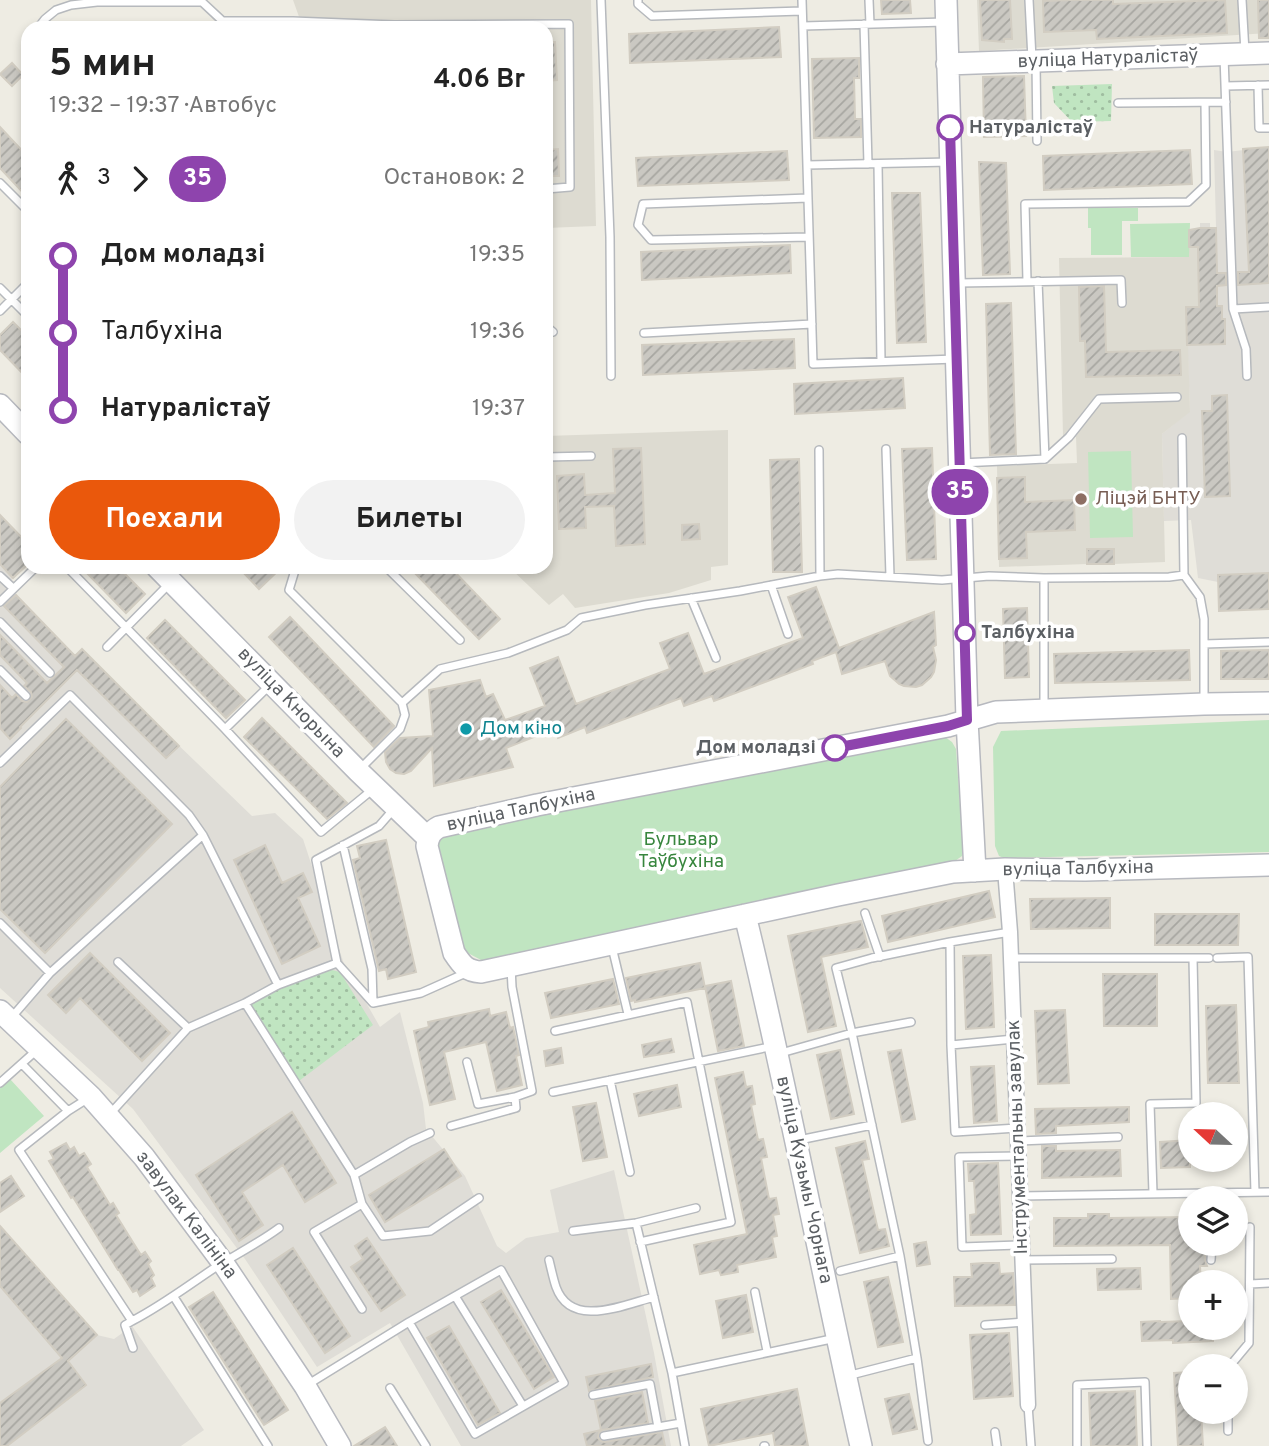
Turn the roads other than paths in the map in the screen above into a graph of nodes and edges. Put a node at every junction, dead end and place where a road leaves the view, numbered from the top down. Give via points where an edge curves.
1 (601, 0) edge
2 (638, 0) edge
3 (802, 0) edge
4 (869, 0) edge
5 (946, 0) edge
6 (1029, 0) edge
7 (1242, 0) edge
8 (201, 1) edge
9 (802, 10) junction
10 (43, 21) edge
11 (222, 21) joint
12 (300, 21) edge
13 (946, 22) junction
14 (553, 24) edge
15 (867, 24) junction
16 (803, 26) junction
17 (1269, 54) edge
18 (1235, 55) junction
19 (1034, 61) junction
20 (947, 64) junction
21 (1258, 85) junction
22 (1269, 85) edge
23 (1226, 86) junction
24 (1226, 102) junction
25 (1118, 103) dead end
26 (1205, 103) junction
27 (1269, 128) edge
28 (1037, 141) dead end
29 (950, 162) junction
30 (868, 164) junction
31 (878, 164) junction
32 (807, 166) junction
33 (0, 183) edge
34 (553, 188) edge
35 (808, 198) junction
36 (21, 204) edge
37 (809, 237) junction
38 (1027, 281) junction
39 (1038, 281) junction
40 (954, 283) junction
41 (0, 288) edge
42 (21, 290) edge
43 (12, 300) junction
44 (1122, 303) dead end
45 (1269, 307) edge
46 (21, 309) edge
47 (1233, 309) junction
48 (0, 311) edge
49 (812, 324) junction
50 (644, 333) dead end
51 (956, 359) junction
52 (881, 361) junction
53 (611, 376) dead end
54 (1247, 376) dead end
55 (1177, 397) dead end
56 (0, 405) edge
57 (21, 427) edge
58 (1182, 438) dead end
59 (886, 449) dead end
60 (819, 450) dead end
61 (592, 456) dead end
62 (553, 457) edge
63 (1045, 459) junction
64 (960, 464) junction
65 (29, 574) edge
66 (74, 574) edge
67 (164, 574) edge
68 (294, 574) edge
69 (393, 574) edge
70 (1184, 575) junction
71 (0, 576) edge
72 (820, 576) junction
73 (890, 576) junction
74 (963, 577) junction
75 (1044, 578) junction
76 (771, 585) junction
77 (13, 589) junction
78 (691, 598) junction
79 (0, 601) edge
80 (0, 622) edge
81 (126, 628) junction
82 (788, 634) dead end
83 (460, 640) dead end
84 (1269, 642) edge
85 (1204, 644) junction
86 (107, 647) dead end
87 (716, 658) dead end
88 (0, 670) edge
89 (50, 673) dead end
90 (272, 683) junction
91 (26, 696) dead end
92 (402, 703) junction
93 (1269, 703) edge
94 (1204, 704) junction
95 (1044, 710) junction
96 (967, 720) junction
97 (225, 729) junction
98 (0, 763) edge
99 (358, 771) junction
100 (375, 788) junction
101 (396, 807) junction
102 (203, 835) junction
103 (428, 838) junction
104 (343, 845) junction
105 (1269, 865) edge
106 (1005, 869) junction
107 (975, 871) junction
108 (866, 913) dead end
109 (745, 915) junction
110 (0, 923) edge
111 (1010, 932) junction
112 (950, 942) junction
113 (611, 944) junction
114 (880, 957) junction
115 (1011, 958) junction
116 (1193, 958) junction
117 (118, 962) dead end
118 (337, 963) junction
119 (511, 966) junction
120 (470, 971) junction
121 (50, 973) junction
122 (278, 985) junction
123 (245, 1003) junction
124 (373, 1003) junction
125 (628, 1014) junction
126 (3, 1016) edge
127 (911, 1022) dead end
128 (188, 1028) junction
129 (555, 1031) dead end
130 (852, 1033) junction
131 (1014, 1039) junction
132 (951, 1045) junction
133 (38, 1048) junction
134 (775, 1050) junction
135 (467, 1062) dead end
136 (699, 1062) junction
137 (22, 1064) junction
138 (610, 1080) junction
139 (0, 1083) edge
140 (553, 1092) dead end
141 (90, 1097) junction
142 (515, 1097) junction
143 (68, 1111) junction
144 (108, 1115) junction
145 (872, 1125) junction
146 (451, 1126) dead end
147 (430, 1133) dead end
148 (1118, 1137) dead end
149 (795, 1141) junction
150 (1018, 1142) junction
151 (630, 1172) dead end
152 (354, 1175) junction
153 (1255, 1192) junction
154 (1269, 1192) edge
155 (1248, 1193) edge
156 (1153, 1194) junction
157 (1178, 1195) edge
158 (1020, 1196) junction
159 (479, 1198) dead end
160 (362, 1203) junction
161 (696, 1208) dead end
162 (636, 1223) junction
163 (1250, 1227) dead end
164 (279, 1228) dead end
165 (573, 1231) dead end
166 (640, 1242) junction
167 (1022, 1245) junction
168 (900, 1256) junction
169 (1212, 1256) edge
170 (549, 1259) dead end
171 (1112, 1259) dead end
172 (1023, 1260) junction
173 (1212, 1260) dead end
174 (223, 1263) junction
175 (840, 1271) dead end
176 (1269, 1283) edge
177 (1250, 1284) junction
178 (755, 1292) dead end
179 (455, 1296) junction
180 (174, 1297) junction
181 (654, 1297) junction
182 (362, 1309) dead end
183 (132, 1321) junction
184 (409, 1322) junction
185 (1025, 1322) junction
186 (985, 1325) dead end
187 (836, 1338) junction
188 (133, 1348) dead end
189 (767, 1351) junction
190 (1239, 1354) edge
191 (917, 1358) junction
192 (672, 1373) junction
193 (845, 1376) junction
194 (304, 1386) junction
195 (390, 1388) dead end
196 (593, 1395) dead end
197 (1028, 1405) joint
198 (523, 1406) junction
199 (681, 1423) junction
200 (1228, 1424) edge
201 (658, 1427) junction
202 (1228, 1431) dead end
203 (995, 1432) dead end
204 (604, 1436) dead end
205 (928, 1441) dead end
206 (268, 1446) edge
207 (340, 1446) edge
208 (426, 1446) edge
209 (685, 1446) edge
210 (861, 1446) edge
211 (997, 1446) edge
212 (1031, 1446) edge
213 (1077, 1446) edge
214 (1147, 1446) edge

1 - 53 lane
2 - 9 lane via 652,16
3 - 9 lane
4 - 15 lane
5 - 13 main road
6 - 19 lane
7 - 18 lane
8 - 10 lane via 71,5
8 - 11 lane
9 - 16 lane
11 - 12 lane
13 - 15 lane
13 - 20 main road
14 - 34 lane via 569,24 570,187
15 - 16 lane
15 - 30 lane
16 - 32 lane
17 - 18 main road, вуліца Натуралістаў
18 - 19 main road, вуліца Натуралістаў
18 - 23 lane
19 - 20 main road, вуліца Натуралістаў
19 - 28 lane
20 - 29 main road
21 - 22 lane
21 - 23 lane
21 - 27 lane via 1259,128
23 - 24 lane
24 - 26 lane
24 - 47 lane
25 - 26 lane
26 - 38 lane via 1206,185 1188,202 1025,204
29 - 31 lane
29 - 40 main road
30 - 31 lane
30 - 32 lane
31 - 52 lane
32 - 35 lane
33 - 36 lane
35 - 37 lane
35 - 37 lane via 643,204 638,225 651,240
37 - 49 lane
38 - 39 lane
38 - 40 lane
39 - 44 lane via 1121,279
39 - 63 lane
40 - 51 main road
41 - 43 lane
42 - 43 lane
43 - 46 lane
43 - 48 lane
45 - 47 lane
47 - 54 lane via 1246,349
49 - 50 lane
49 - 52 lane via 813,364
51 - 52 lane
51 - 64 main road
55 - 63 lane via 1099,399
56 - 57 main road
58 - 70 lane
59 - 73 lane
60 - 72 lane
61 - 62 lane
63 - 64 lane
64 - 74 main road
65 - 77 lane
66 - 81 lane
67 - 81 lane
67 - 90 main road, вуліца Кнорына
68 - 92 lane via 289,590
69 - 83 lane
70 - 75 lane
70 - 85 lane via 1200,597
71 - 77 lane
72 - 73 lane
72 - 76 lane
73 - 74 lane
74 - 75 lane
74 - 96 main road
75 - 95 lane
76 - 78 lane
76 - 82 lane
77 - 79 lane
78 - 87 lane
78 - 92 lane via 581,618 567,630 508,653 440,669
80 - 89 lane
81 - 86 lane
81 - 97 lane
84 - 85 lane
85 - 94 lane
88 - 91 lane
90 - 97 lane
90 - 99 main road, вуліца Кнорына
92 - 99 lane via 405,715 400,729
93 - 94 main road, вуліца Талбухіна
94 - 95 main road, вуліца Талбухіна
95 - 96 main road, вуліца Талбухіна via 996,712
96 - 103 main road, вуліца Талбухіна via 439,827
96 - 107 main road
97 - 100 lane via 321,832
98 - 102 lane via 70,695 189,815
99 - 100 main road, вуліца Кнорына
100 - 101 main road, вуліца Кнорына
101 - 103 main road, вуліца Кнорына
101 - 104 lane via 379,826
102 - 121 lane
102 - 122 lane
103 - 120 main road, вуліца Талбухіна via 454,953
104 - 118 lane via 316,860
104 - 124 lane via 372,969
105 - 106 main road, вуліца Талбухіна
106 - 107 main road, вуліца Талбухіна
106 - 111 street, Інструментальны завулак
107 - 109 main road, вуліца Талбухіна
108 - 114 lane
109 - 113 main road, вуліца Талбухіна
109 - 134 main road, вуліца Кузьмы Чорнага
110 - 121 lane
111 - 112 lane
111 - 115 street, Інструментальны завулак
112 - 114 lane
112 - 132 lane
113 - 119 main road, вуліца Талбухіна
113 - 125 lane
114 - 130 lane via 836,968
115 - 116 lane
115 - 131 street, Інструментальны завулак
116 - 153 lane via 1248,957
116 - 156 lane via 1196,1103 1150,1104
117 - 128 lane
118 - 122 lane
118 - 124 lane
119 - 120 main road, вуліца Талбухіна
119 - 142 lane via 533,1091
120 - 124 lane via 421,993
121 - 126 lane
122 - 123 lane
123 - 128 lane
123 - 152 lane
125 - 129 lane
125 - 136 lane via 687,1002
126 - 133 main road, завулак Калініна
127 - 130 lane
128 - 144 lane
130 - 134 lane
130 - 145 lane
131 - 132 lane
131 - 150 street, Інструментальны завулак
132 - 150 lane via 955,1132
133 - 137 lane
133 - 141 main road, завулак Калініна
134 - 136 lane
134 - 149 main road, вуліца Кузьмы Чорнага
135 - 142 lane via 478,1104
136 - 138 lane
136 - 166 lane via 731,1222
137 - 139 lane
137 - 143 lane
138 - 140 lane
138 - 151 lane
141 - 143 lane
141 - 144 main road, завулак Калініна
142 - 146 lane via 516,1108
143 - 183 lane via 19,1150
144 - 174 main road, завулак Калініна
145 - 149 lane
145 - 168 lane
147 - 152 lane
148 - 150 lane
149 - 187 main road, вуліца Кузьмы Чорнага
150 - 158 street, Інструментальны завулак
150 - 167 lane via 959,1157 962,1247
152 - 160 lane
153 - 154 lane
153 - 155 lane
156 - 157 lane
156 - 158 lane
158 - 167 street, Інструментальны завулак
159 - 160 lane via 430,1231 383,1236
160 - 182 lane via 314,1232
161 - 162 lane
162 - 165 lane
162 - 166 lane
163 - 177 lane
164 - 174 lane
166 - 181 lane
167 - 172 street, Інструментальны завулак
168 - 175 lane
168 - 191 lane
169 - 173 lane
170 - 181 lane via 556,1288 566,1304 581,1310 598,1312
171 - 172 lane
172 - 185 street, Інструментальны завулак
174 - 180 lane
174 - 194 main road, завулак Калініна
176 - 177 lane
177 - 190 lane via 1249,1342
178 - 189 lane
179 - 184 lane
179 - 198 lane
179 - 198 lane via 501,1270 564,1382
180 - 183 lane
180 - 206 lane
181 - 192 lane
183 - 188 lane via 125,1325
184 - 194 lane
184 - 198 lane via 475,1434
185 - 186 lane
185 - 197 street, Інструментальны завулак
187 - 189 lane
187 - 193 main road, вуліца Кузьмы Чорнага
189 - 192 lane
191 - 193 lane
191 - 205 lane
192 - 199 lane
193 - 210 main road, вуліца Кузьмы Чорнага
194 - 207 main road, завулак Калініна
195 - 208 lane
196 - 201 lane via 650,1384
197 - 212 lane
199 - 201 lane
199 - 209 lane
200 - 202 lane
201 - 204 lane
203 - 211 lane
213 - 214 lane via 1077,1385 1145,1382

